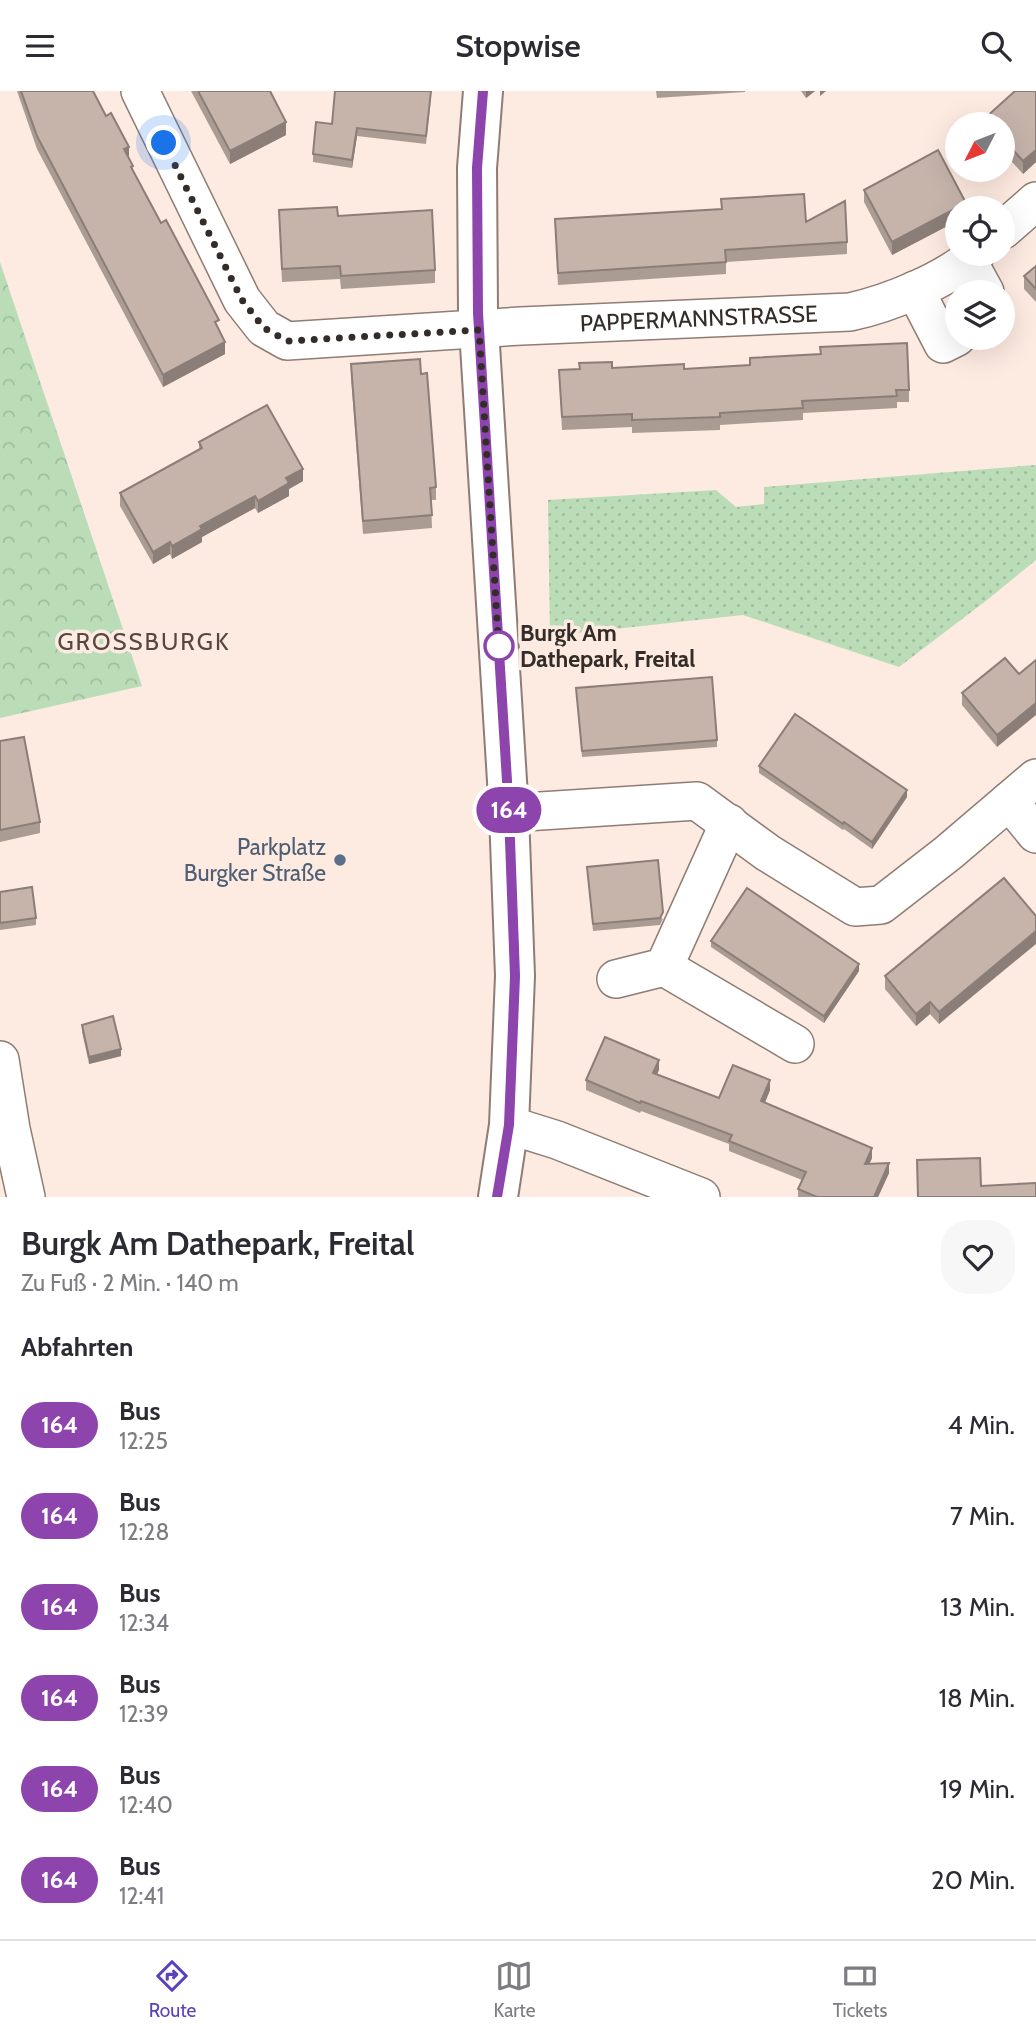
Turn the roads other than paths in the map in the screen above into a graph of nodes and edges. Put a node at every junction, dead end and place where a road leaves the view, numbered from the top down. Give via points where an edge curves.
1 (140, 91) edge
2 (483, 91) edge
3 (1036, 201) edge
4 (1015, 219) edge
5 (956, 266) edge
6 (915, 290) junction
7 (479, 330) junction
8 (945, 343) edge
9 (1022, 789) edge
10 (509, 813) junction
11 (729, 823) junction
12 (1036, 834) edge
13 (664, 967) junction
14 (616, 979) dead end
15 (794, 1044) dead end
16 (0, 1068) edge
17 (509, 1125) junction
18 (26, 1197) edge
19 (498, 1197) edge
20 (701, 1197) edge

1 - 7 street, PAPPERMANNSTRASSE via 242,300 264,328 287,341
2 - 7 main road via 477,168
3 - 4 street
5 - 6 street, PAPPERMANNSTRASSE
6 - 7 street, PAPPERMANNSTRASSE via 880,306 850,312
6 - 8 street
7 - 10 main road
9 - 11 street via 881,905 855,907
9 - 12 street
10 - 11 street via 697,801
10 - 17 main road via 515,976
11 - 13 street
13 - 14 street
13 - 15 street
16 - 18 street
17 - 19 main road
17 - 20 street

